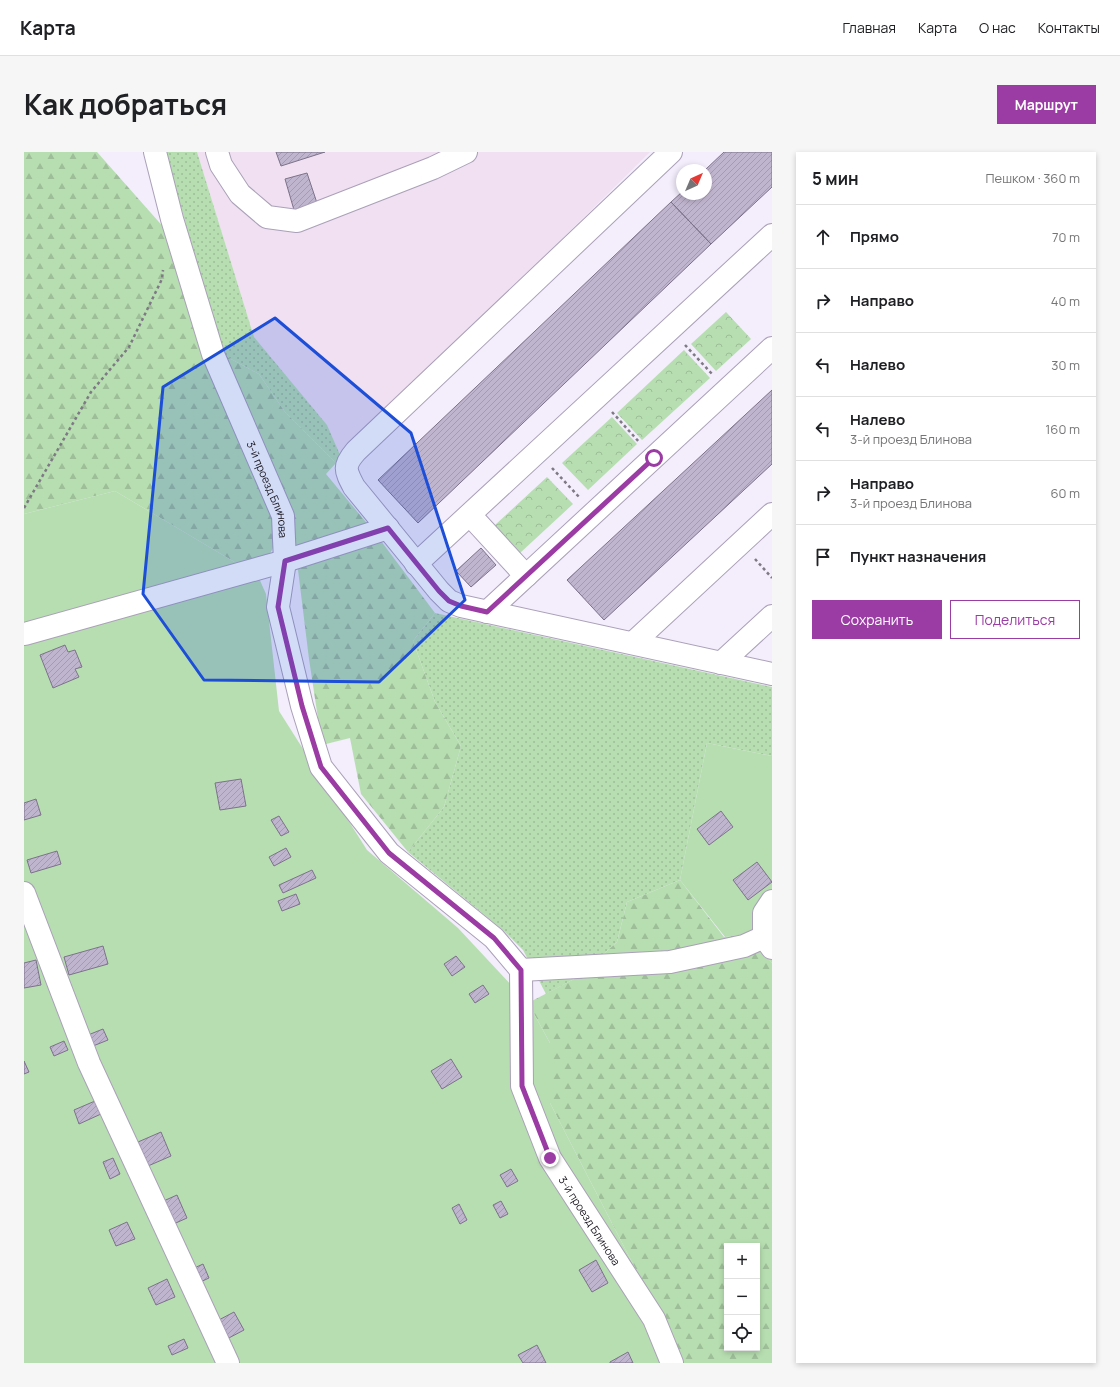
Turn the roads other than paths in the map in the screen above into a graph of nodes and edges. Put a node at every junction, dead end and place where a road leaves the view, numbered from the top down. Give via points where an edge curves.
1 (155, 152) edge
2 (217, 152) edge
3 (466, 152) edge
4 (671, 152) edge
5 (770, 240) edge
6 (772, 348) edge
7 (772, 514) edge
8 (470, 515) junction
9 (388, 528) junction
10 (285, 561) junction
11 (416, 564) junction
12 (526, 576) junction
13 (487, 612) junction
14 (772, 616) edge
15 (24, 634) edge
16 (632, 643) junction
17 (722, 663) junction
18 (772, 674) edge
19 (24, 893) edge
20 (772, 901) edge
21 (768, 943) edge
22 (521, 970) junction
23 (228, 1363) edge
24 (672, 1363) edge

1 - 10 street, 3-й проезд Блинова via 172,219 213,354 283,516
2 - 3 street via 221,165 240,194 267,217 297,221 433,168
4 - 9 street via 347,460 346,473 354,487
5 - 8 street
6 - 12 street
7 - 16 street
8 - 11 street
8 - 12 street
9 - 10 street
9 - 11 street
10 - 15 street
10 - 22 street, 3-й проезд Блинова via 278,607 302,706 321,767 389,853 494,938
11 - 13 street via 449,601
12 - 13 street
13 - 16 street
14 - 17 street
16 - 17 street
17 - 18 street
19 - 23 street via 89,1063
20 - 21 street via 764,913
21 - 22 street via 670,962
22 - 24 street, 3-й проезд Блинова via 522,1086 550,1158 654,1319

